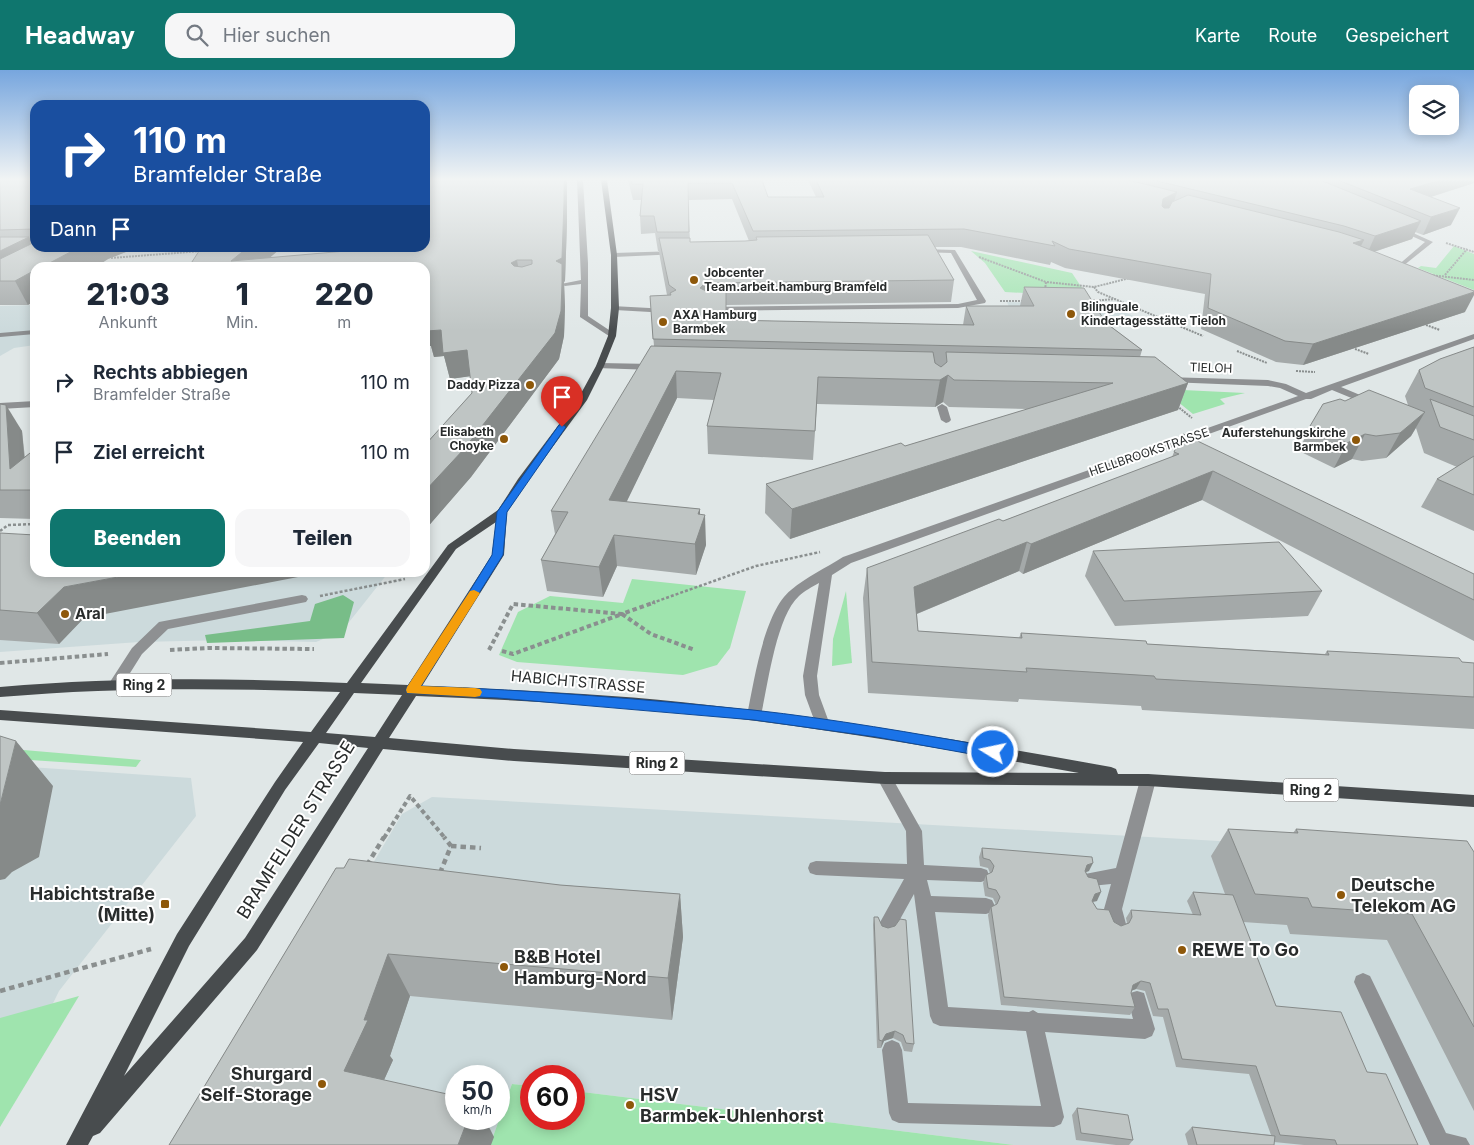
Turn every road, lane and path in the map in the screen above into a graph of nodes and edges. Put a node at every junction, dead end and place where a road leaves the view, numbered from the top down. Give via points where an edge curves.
1 (583, 230) edge
2 (611, 230) edge
3 (1402, 230) edge
4 (1430, 242) junction
5 (1467, 249) junction
6 (913, 251) edge
7 (953, 251) junction
8 (195, 252) edge
9 (1474, 252) edge
10 (689, 253) edge
11 (614, 255) junction
12 (111, 258) dead end
13 (1389, 265) edge
14 (1398, 268) junction
15 (1412, 273) joint
16 (1445, 276) junction
17 (1132, 278) edge
18 (1474, 280) edge
19 (584, 282) junction
20 (1046, 282) junction
21 (565, 284) dead end
22 (1094, 287) junction
23 (1045, 294) edge
24 (1116, 299) junction
25 (994, 301) dead end
26 (1033, 301) edge
27 (1090, 301) edge
28 (615, 308) junction
29 (706, 309) edge
30 (670, 311) edge
31 (1426, 325) edge
32 (1436, 328) dead end
33 (30, 332) edge
34 (0, 335) edge
35 (612, 336) junction
36 (1202, 336) dead end
37 (1474, 336) edge
38 (1237, 351) dead end
39 (600, 366) junction
40 (1273, 366) dead end
41 (662, 367) edge
42 (1291, 370) dead end
43 (1319, 372) dead end
44 (1161, 379) edge
45 (1334, 387) junction
46 (1308, 397) junction
47 (1172, 402) edge
48 (30, 404) edge
49 (1375, 404) edge
50 (0, 406) edge
51 (942, 407) edge
52 (946, 420) dead end
53 (1209, 431) junction
54 (502, 512) junction
55 (30, 524) edge
56 (0, 531) edge
57 (824, 552) dead end
58 (432, 573) joint
59 (826, 574) junction
60 (430, 576) edge
61 (413, 577) edge
62 (429, 577) edge
63 (302, 600) joint
64 (622, 614) junction
65 (489, 650) dead end
66 (695, 650) dead end
67 (502, 651) dead end
68 (115, 685) junction
69 (351, 688) junction
70 (412, 690) junction
71 (0, 692) edge
72 (0, 715) edge
73 (754, 715) junction
74 (822, 725) junction
75 (315, 737) junction
76 (376, 744) junction
77 (885, 778) junction
78 (1148, 780) junction
79 (1474, 801) edge
80 (451, 846) junction
81 (481, 848) dead end
82 (816, 868) dead end
83 (364, 871) edge
84 (916, 873) junction
85 (982, 875) dead end
86 (1123, 875) junction
87 (1091, 879) edge
88 (438, 880) edge
89 (925, 904) junction
90 (986, 906) dead end
91 (1110, 914) edge
92 (887, 926) edge
93 (183, 940) junction
94 (1363, 982) dead end
95 (0, 991) edge
96 (1137, 1000) dead end
97 (1033, 1020) junction
98 (892, 1050) dead end
99 (78, 1144) edge
100 (1459, 1145) edge

1 - 19 street
2 - 11 main road, BRAMFELDER STRASSE
3 - 4 street
4 - 5 path
4 - 14 street
5 - 9 path
5 - 16 path
6 - 7 street
7 - 20 path via 997,262 1026,277
7 - 29 street via 982,301 958,306
8 - 12 path
10 - 11 street
11 - 28 main road, BRAMFELDER STRASSE
13 - 14 street
14 - 15 street
15 - 16 path
16 - 18 path
17 - 22 path
19 - 21 street
19 - 35 street via 584,317
20 - 22 path
20 - 23 path
22 - 24 path
24 - 27 path
24 - 36 path
25 - 26 path
28 - 30 street
28 - 35 main road, BRAMFELDER STRASSE
31 - 32 path
33 - 34 street
35 - 39 main road, BRAMFELDER STRASSE
37 - 45 street, HELLBROOKSTRASSE
38 - 40 path
39 - 41 street
39 - 54 main road, BRAMFELDER STRASSE via 582,400
42 - 43 path
44 - 46 street, TIELOH via 1268,383
45 - 46 street, HELLBROOKSTRASSE
45 - 49 street
46 - 53 street, HELLBROOKSTRASSE
47 - 53 path
48 - 50 street
51 - 52 street
53 - 59 street, HELLBROOKSTRASSE via 847,560
54 - 58 main road, BRAMFELDER STRASSE via 452,548
54 - 70 main road, BRAMFELDER STRASSE via 498,555
55 - 56 path via 8,525
57 - 64 path via 756,566
58 - 60 main road, BRAMFELDER STRASSE
59 - 73 street, HELLBROOKSTRASSE via 787,600 777,621
59 - 74 street via 810,676 812,696
61 - 63 path
62 - 69 main road, BRAMFELDER STRASSE
63 - 68 street via 164,624 138,651
64 - 65 path via 513,604
64 - 66 path via 651,634
64 - 67 path via 513,654
68 - 69 main road, HABICHTSTRASSE / Ring 2 via 289,684
68 - 71 main road, HABICHTSTRASSE / Ring 2
69 - 70 main road, HABICHTSTRASSE / Ring 2
69 - 75 main road, BRAMFELDER STRASSE
70 - 73 main road, HABICHTSTRASSE / Ring 2
70 - 76 main road, BRAMFELDER STRASSE
72 - 75 main road, HABICHTSTRASSE / Ring 2
73 - 74 main road, HABICHTSTRASSE / Ring 2
74 - 78 main road, HABICHTSTRASSE / Ring 2
75 - 76 main road, HABICHTSTRASSE / Ring 2
75 - 93 main road, BRAMFELDER STRASSE via 280,786
76 - 77 main road, HABICHTSTRASSE / Ring 2
76 - 99 main road, BRAMFELDER STRASSE via 251,944
77 - 78 main road, HABICHTSTRASSE / Ring 2
77 - 84 street via 914,831
78 - 79 main road, HABICHTSTRASSE / Ring 2
78 - 86 street
80 - 81 path
80 - 83 path via 410,796
80 - 88 path
82 - 84 street
84 - 85 street
84 - 89 street
84 - 92 street
86 - 87 street
86 - 91 street
89 - 90 street
89 - 97 street via 940,1016
93 - 95 path
93 - 99 main road, BRAMFELDER STRASSE
94 - 100 street via 1440,1143
96 - 97 street via 1145,1028
97 - 98 street via 1054,1117 899,1113

